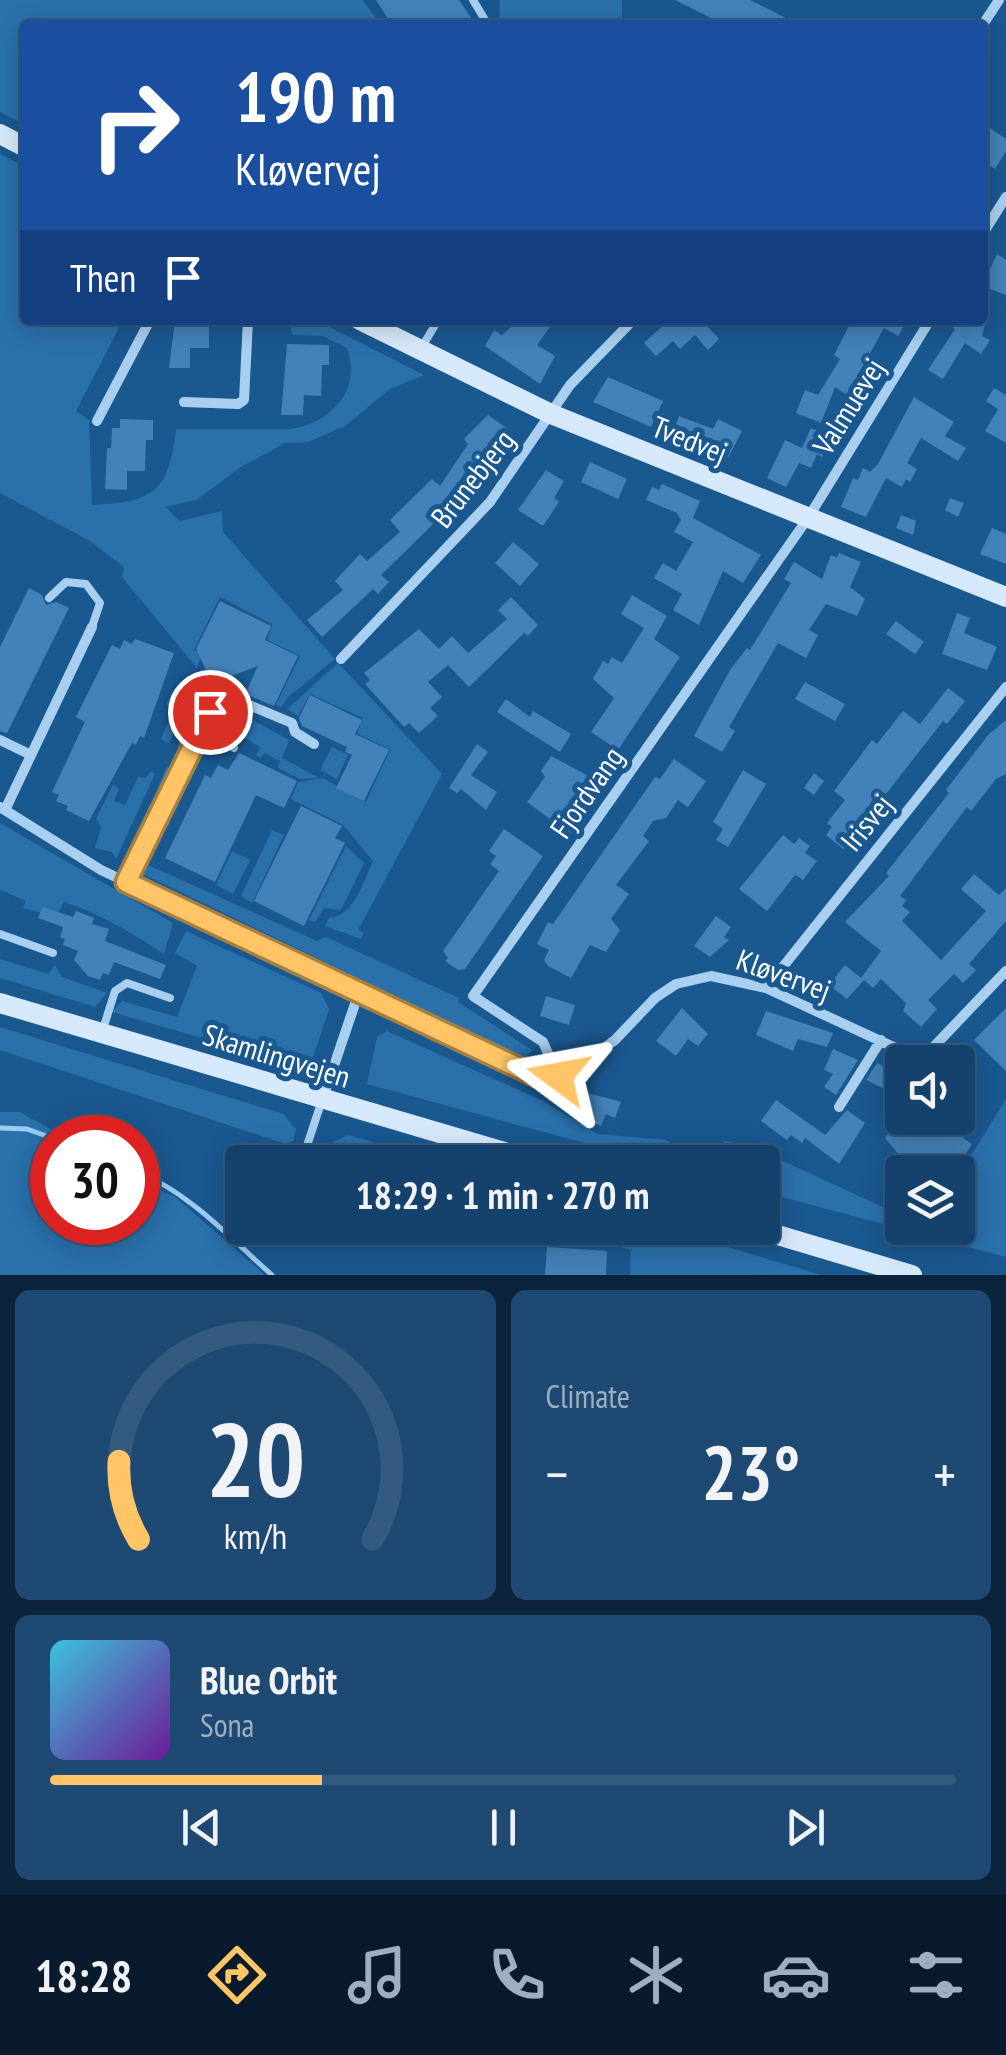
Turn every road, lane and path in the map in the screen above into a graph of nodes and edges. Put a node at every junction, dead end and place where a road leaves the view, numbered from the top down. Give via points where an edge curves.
1 (1006, 197) edge
2 (988, 226) edge
3 (147, 325) edge
4 (248, 325) edge
5 (370, 325) edge
6 (435, 325) edge
7 (628, 325) edge
8 (927, 325) edge
9 (420, 351) junction
10 (184, 402) dead end
11 (551, 414) junction
12 (97, 421) dead end
13 (808, 518) junction
14 (1006, 597) edge
15 (49, 598) dead end
16 (92, 627) joint
17 (341, 659) dead end
18 (1006, 687) edge
19 (201, 732) junction
20 (0, 740) edge
21 (314, 744) dead end
22 (234, 748) dead end
23 (31, 755) junction
24 (2, 809) edge
25 (126, 882) junction
26 (0, 934) edge
27 (54, 953) dead end
28 (1006, 971) edge
29 (766, 988) junction
30 (358, 995) junction
31 (170, 998) dead end
32 (0, 1002) edge
33 (102, 1034) junction
34 (882, 1040) junction
35 (892, 1045) edge
36 (938, 1045) edge
37 (558, 1076) junction
38 (322, 1100) junction
39 (839, 1107) dead end
40 (307, 1145) edge
41 (479, 1145) edge
42 (780, 1236) edge
43 (912, 1275) edge

1 - 2 street
3 - 12 street
4 - 10 street via 244,400
5 - 9 street, Tvedvej
6 - 9 lane
7 - 11 street, Brunebjerg
8 - 13 street, Valmuevej
9 - 11 street, Tvedvej
11 - 13 street, Tvedvej
11 - 17 street, Brunebjerg via 490,502
13 - 14 street, Tvedvej
13 - 37 street, Fjordvang via 474,996 543,1042
15 - 16 lane via 66,582 86,584 100,603
16 - 23 street
18 - 29 street, Irisvej
19 - 21 street via 220,693 292,723
19 - 22 lane
19 - 25 street
20 - 23 street
23 - 24 street
24 - 25 street
25 - 30 street
26 - 27 lane
28 - 36 street
29 - 34 street, Kløvervej
29 - 37 street, Kløvervej via 711,976 676,984 594,1058
30 - 37 street via 536,1076
30 - 38 street
31 - 33 lane via 128,983 115,991
32 - 33 street, Skamlingvejen
33 - 38 street, Skamlingvejen
34 - 35 street, Kløvervej
34 - 39 street
38 - 40 lane
38 - 41 street, Skamlingvejen
42 - 43 street

